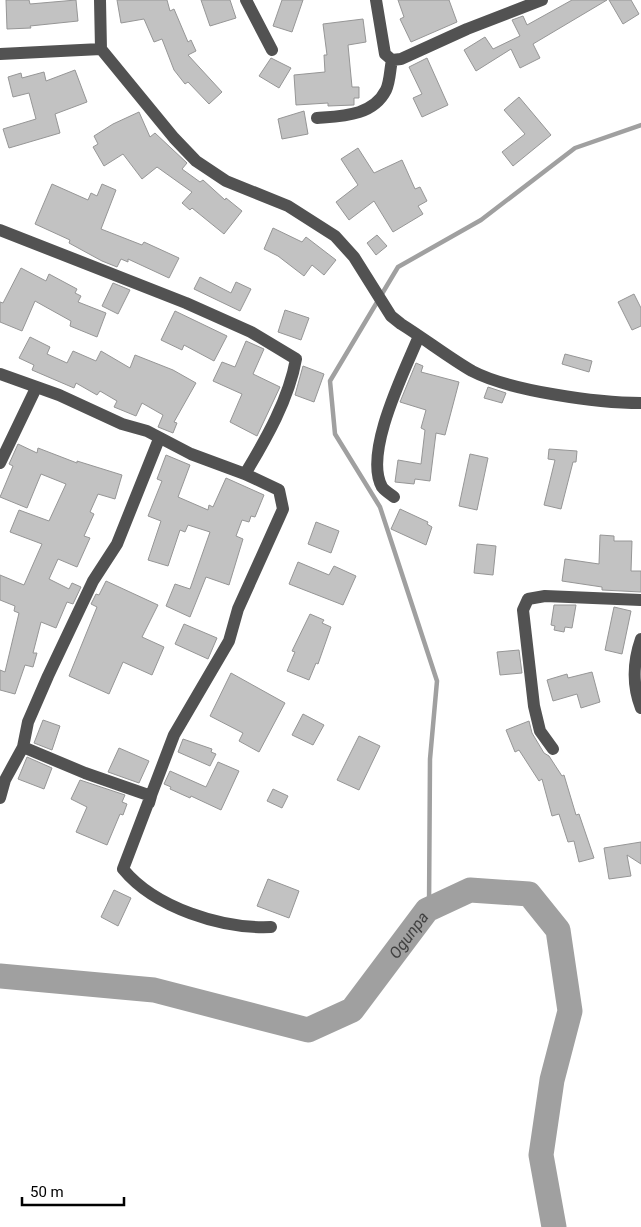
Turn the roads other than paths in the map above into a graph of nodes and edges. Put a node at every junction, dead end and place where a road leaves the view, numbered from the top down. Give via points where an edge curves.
1 (100, 0) edge
2 (246, 0) edge
3 (376, 0) edge
4 (542, 0) edge
5 (101, 49) junction
6 (272, 50) dead end
7 (0, 54) edge
8 (392, 60) junction
9 (317, 118) dead end
10 (0, 230) edge
11 (419, 336) junction
12 (0, 374) edge
13 (36, 388) junction
14 (641, 403) edge
15 (159, 439) junction
16 (0, 463) edge
17 (245, 474) junction
18 (394, 497) dead end
19 (641, 600) edge
20 (641, 639) edge
21 (641, 708) edge
22 (23, 747) junction
23 (553, 749) dead end
24 (2, 781) edge
25 (0, 798) edge
26 (123, 870) junction
27 (271, 927) dead end

1 - 5 street
2 - 6 street
3 - 8 street via 385,54
4 - 8 street
5 - 7 street
5 - 11 street via 196,161 226,181 288,206 335,236 354,258 391,316
8 - 9 street via 386,90 374,104 356,115
10 - 17 street via 164,293 251,332 296,359 284,398
11 - 14 street via 473,371 500,382 616,403
11 - 18 street via 386,418 377,456 378,475 383,488
12 - 13 street
13 - 15 street
13 - 16 street
15 - 17 street
15 - 22 street via 117,544 92,581 48,676 28,722
17 - 26 street via 279,490 283,509 238,609 229,640 174,735
19 - 23 street via 545,596 528,599 523,610 534,706 540,731
20 - 21 street via 634,657 636,694
22 - 24 street
22 - 26 street via 151,796
24 - 25 street
26 - 27 street via 134,883 162,901 246,928

